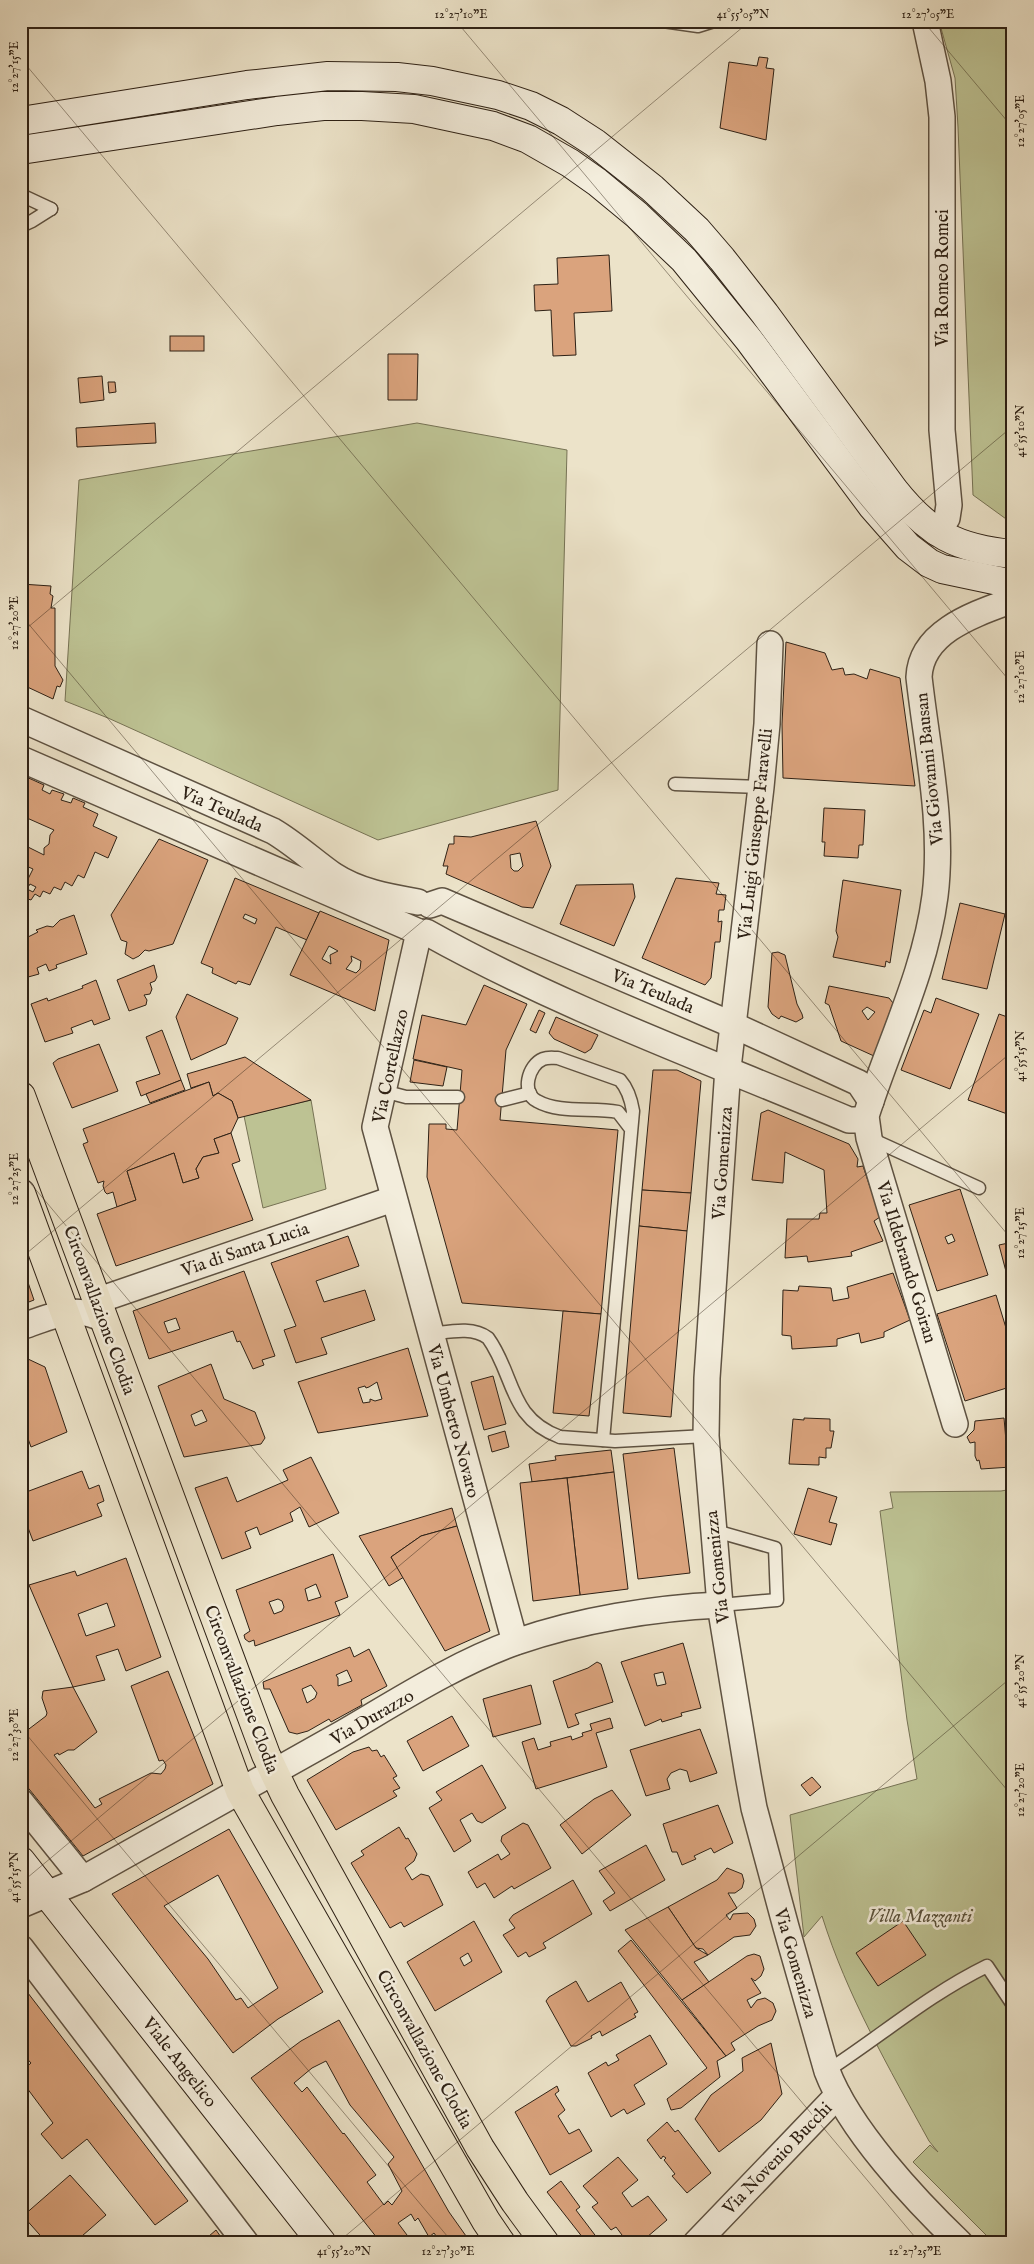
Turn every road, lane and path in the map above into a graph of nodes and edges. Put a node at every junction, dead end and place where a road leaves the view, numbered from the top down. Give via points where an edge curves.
1 (663, 21) edge
2 (714, 21) edge
3 (925, 21) edge
4 (21, 121) edge
5 (21, 150) edge
6 (21, 196) edge
7 (21, 226) edge
8 (937, 533) junction
9 (1013, 554) edge
10 (1013, 584) edge
11 (1013, 600) edge
12 (770, 644) dead end
13 (21, 719) edge
14 (21, 759) edge
15 (675, 784) dead end
16 (761, 787) junction
17 (425, 903) junction
18 (419, 931) junction
19 (733, 1025) junction
20 (728, 1068) junction
21 (383, 1091) junction
22 (530, 1093) junction
23 (21, 1096) edge
24 (458, 1097) dead end
25 (502, 1100) dead end
26 (869, 1118) junction
27 (631, 1129) junction
28 (979, 1188) dead end
29 (21, 1193) edge
30 (394, 1199) junction
31 (100, 1310) junction
32 (65, 1312) junction
33 (21, 1327) edge
34 (430, 1334) junction
35 (955, 1424) dead end
36 (706, 1436) junction
37 (603, 1440) junction
38 (712, 1530) junction
39 (720, 1605) junction
40 (515, 1642) junction
41 (274, 1772) junction
42 (240, 1791) junction
43 (21, 1802) edge
44 (21, 1861) edge
45 (83, 1879) junction
46 (48, 1895) junction
47 (21, 1905) edge
48 (21, 1948) edge
49 (1013, 2005) edge
50 (827, 2071) junction
51 (838, 2095) junction
52 (316, 2238) edge
53 (246, 2243) edge
54 (501, 2243) edge
55 (544, 2243) edge
56 (696, 2243) edge
57 (960, 2243) edge

1 - 2 lane via 698,26
3 - 8 street, Via Romeo Romei via 939,87 942,122 942,430 949,506 947,518
4 - 8 main road via 303,78 397,77 509,98 547,113 577,130 634,172 697,230 907,506
5 - 10 main road via 323,106 399,108 493,126 528,139 565,159 597,182 671,246 749,340 889,528 908,547 953,573
6 - 7 lane via 51,210
8 - 9 main road via 964,545
11 - 26 street, Via Giovanni Bausan via 973,616 943,634 932,643 920,663 918,677 938,832 935,896 916,978
12 - 16 street, Via Luigi Giuseppe Faravelli
13 - 17 street, Via Teulada via 273,832 334,876 354,886 371,893
14 - 18 street, Via Teulada via 398,925
15 - 16 lane
16 - 19 street, Via Luigi Giuseppe Faravelli
17 - 18 street, Via Cortellazzo via 435,910 436,923
17 - 19 street, Via Teulada via 442,900
18 - 20 street, Via Teulada via 683,1053
18 - 21 street, Via Cortellazzo
19 - 20 street, Via Gomenizza
19 - 26 street, Via Teulada via 859,1083 864,1087
20 - 26 street, Via Teulada via 849,1120
20 - 36 street, Via Gomenizza
21 - 24 lane via 406,1097
21 - 30 street, Via Cortellazzo via 375,1127
22 - 25 lane
22 - 27 lane via 535,1101 545,1105 618,1112
22 - 27 lane via 529,1075 541,1060 548,1057 595,1071 625,1085 633,1111
23 - 31 main road, Circonvallazione Clodia
26 - 28 lane
26 - 35 street, Via Ildebrando Goiran
27 - 37 lane
29 - 32 main road, Circonvallazione Clodia
30 - 31 street, Via di Santa Lucia
30 - 34 street, Via Umberto Novaro
31 - 32 street
31 - 41 main road, Circonvallazione Clodia
32 - 33 street
32 - 42 main road, Circonvallazione Clodia
34 - 37 lane via 456,1331 482,1334 493,1345 519,1404 536,1424 560,1437
34 - 40 street, Via Umberto Novaro
36 - 37 lane
36 - 38 street, Via Gomenizza
38 - 39 street, Via Gomenizza
38 - 39 lane via 774,1548 777,1600
39 - 40 street, Via Durazzo via 692,1606 611,1619
39 - 50 street, Via Gomenizza via 754,1808
40 - 41 street, Via Durazzo via 447,1674
41 - 42 street, Via Durazzo
41 - 55 main road, Circonvallazione Clodia via 480,2148
42 - 45 street, Via Durazzo
42 - 54 main road, Circonvallazione Clodia
43 - 45 street
44 - 46 main road, Viale Angelico
45 - 46 street, Via Durazzo
46 - 47 street
46 - 52 main road, Viale Angelico
48 - 53 street
49 - 50 lane via 987,1966 928,1999 872,2042
50 - 51 street, Via Gomenizza
51 - 56 street, Via Novenio Bucchi
51 - 57 street, Via Gomenizza via 860,2130 916,2198

